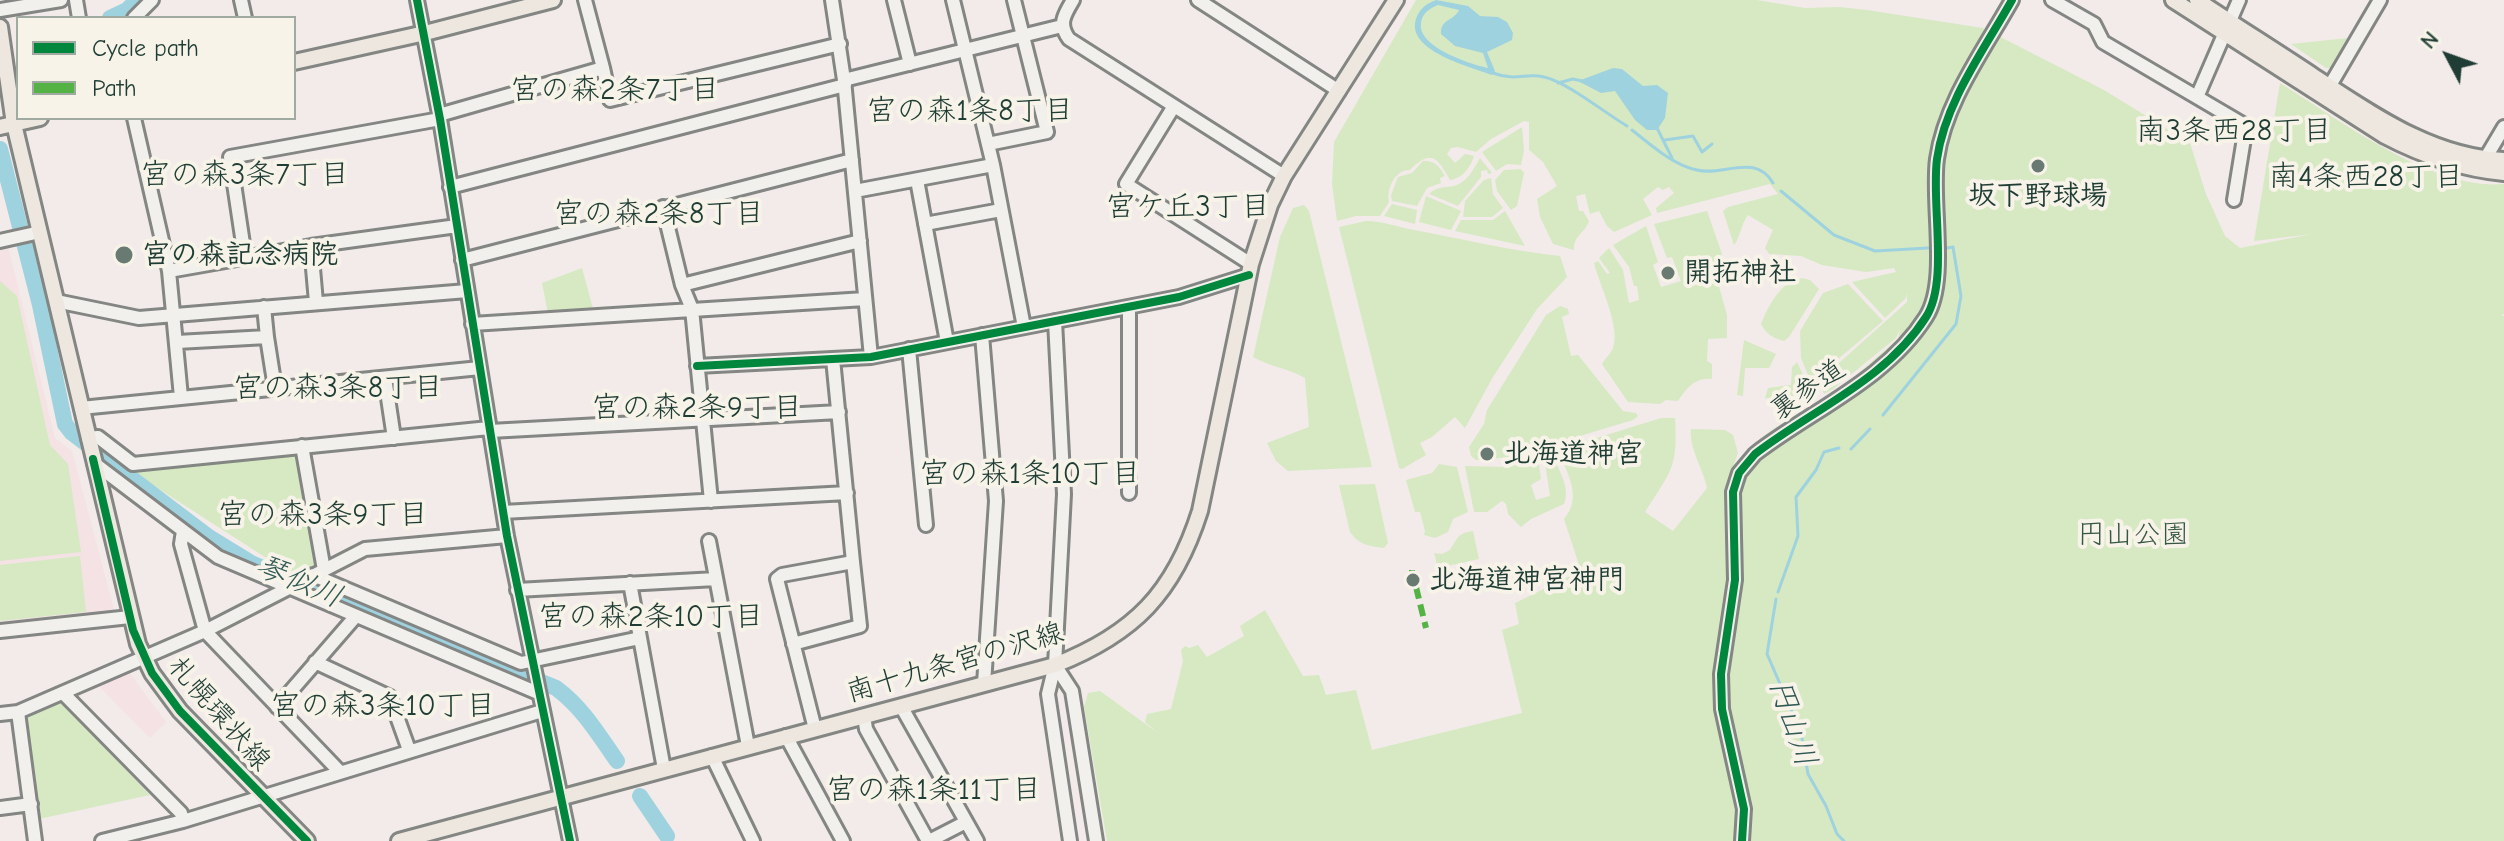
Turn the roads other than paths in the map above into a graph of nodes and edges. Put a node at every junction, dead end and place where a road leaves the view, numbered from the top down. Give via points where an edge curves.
1 (61, 0) edge
2 (152, 0) edge
3 (417, 0) edge
4 (553, 0) edge
5 (585, 0) edge
6 (832, 0) edge
7 (894, 0) edge
8 (953, 0) edge
9 (1014, 0) edge
10 (1073, 0) edge
11 (1198, 0) edge
12 (1396, 0) edge
13 (2052, 0) edge
14 (2173, 0) edge
15 (2197, 0) edge
16 (2239, 0) edge
17 (2371, 0) edge
18 (2380, 0) edge
19 (2010, 1) edge
20 (506, 6) edge
21 (0, 10) edge
22 (2371, 15) junction
23 (136, 16) edge
24 (1062, 26) junction
25 (0, 27) edge
26 (2229, 28) junction
27 (425, 33) junction
28 (1023, 35) junction
29 (840, 44) junction
30 (966, 50) junction
31 (296, 62) edge
32 (910, 64) junction
33 (603, 68) junction
34 (845, 83) junction
35 (1339, 91) junction
36 (2326, 92) junction
37 (2197, 97) junction
38 (1174, 106) junction
39 (440, 117) junction
40 (31, 120) edge
41 (134, 120) edge
42 (7, 125) edge
43 (2504, 127) edge
44 (988, 144) junction
45 (2485, 159) junction
46 (852, 160) junction
47 (2504, 160) edge
48 (993, 165) junction
49 (2504, 173) edge
50 (1284, 176) junction
51 (917, 180) junction
52 (450, 187) junction
53 (855, 191) junction
54 (2234, 200) dead end
55 (663, 207) junction
56 (1001, 210) junction
57 (925, 224) junction
58 (457, 226) junction
59 (29, 234) junction
60 (0, 241) edge
61 (860, 241) junction
62 (311, 246) junction
63 (245, 257) junction
64 (462, 260) junction
65 (1250, 270) junction
66 (169, 271) junction
67 (682, 285) junction
68 (467, 291) junction
69 (865, 299) junction
70 (56, 301) junction
71 (316, 302) junction
72 (264, 307) junction
73 (1129, 307) junction
74 (692, 309) junction
75 (175, 317) junction
76 (1055, 321) junction
77 (472, 324) junction
78 (1024, 327) junction
79 (982, 335) junction
80 (267, 337) junction
81 (177, 342) junction
82 (947, 342) junction
83 (909, 349) junction
84 (871, 357) junction
85 (833, 359) junction
86 (697, 366) junction
87 (480, 368) junction
88 (385, 378) junction
89 (275, 388) junction
90 (181, 397) junction
91 (81, 408) junction
92 (839, 412) junction
93 (704, 420) junction
94 (490, 430) junction
95 (394, 438) junction
96 (88, 439) junction
97 (302, 446) junction
98 (93, 461) junction
99 (847, 493) junction
100 (1129, 493) dead end
101 (711, 501) junction
102 (503, 512) junction
103 (926, 525) dead end
104 (183, 531) junction
105 (507, 536) junction
106 (709, 541) dead end
107 (853, 562) junction
108 (315, 575) junction
109 (716, 579) junction
110 (630, 583) junction
111 (291, 587) junction
112 (517, 590) junction
113 (356, 616) junction
114 (130, 617) junction
115 (0, 631) edge
116 (205, 631) junction
117 (640, 638) junction
118 (793, 644) junction
119 (144, 658) junction
120 (315, 662) junction
121 (1055, 665) junction
122 (533, 666) junction
123 (984, 684) junction
124 (538, 689) junction
125 (63, 693) junction
126 (901, 706) junction
127 (277, 707) junction
128 (542, 711) junction
129 (18, 712) junction
130 (0, 714) edge
131 (864, 716) junction
132 (815, 729) junction
133 (786, 736) junction
134 (748, 746) junction
135 (409, 750) junction
136 (712, 756) junction
137 (664, 769) junction
138 (340, 772) junction
139 (264, 797) junction
140 (560, 797) junction
141 (31, 804) junction
142 (0, 808) edge
143 (183, 821) junction
144 (966, 822) junction
145 (35, 841) edge
146 (102, 841) edge
147 (307, 841) edge
148 (399, 841) edge
149 (570, 841) edge
150 (753, 841) edge
151 (843, 841) edge
152 (928, 841) edge
153 (977, 841) edge
154 (1070, 841) edge
155 (1096, 841) edge
156 (1742, 841) edge

1 - 21 street
2 - 23 street
3 - 27 street
4 - 20 main road
5 - 33 street
6 - 29 street
7 - 32 street
8 - 30 street
9 - 28 street
10 - 24 street
11 - 35 street
12 - 35 main road, 南十九条宮の沢線
13 - 37 street via 2094,24 2103,42
14 - 26 main road
15 - 26 main road
16 - 26 street
17 - 22 street
18 - 22 street
19 - 156 street, 裏参道 via 1946,120 1934,197 1935,292 1927,315 1902,347 1854,387 1755,454 1734,487 1735,580 1721,674 1722,709 1744,809
20 - 27 main road
22 - 36 street
24 - 28 street
24 - 38 street via 1069,39
25 - 42 main road, 札幌環状線
26 - 36 main road
26 - 37 street
27 - 31 main road
27 - 39 street
28 - 30 street
28 - 44 street via 1047,132
29 - 33 street via 610,100
29 - 34 street
30 - 32 street
30 - 44 street
32 - 34 street
33 - 39 street
34 - 46 street
34 - 52 street
35 - 50 main road, 南十九条宮の沢線
36 - 45 main road via 2412,137
36 - 49 main road via 2406,148 2455,165
37 - 54 street via 2246,126
38 - 50 street
38 - 65 street via 1126,184
39 - 52 street
39 - 63 street via 230,157
40 - 42 main road
41 - 66 street
42 - 59 main road, 札幌環状線
43 - 45 street
44 - 48 street
45 - 47 main road
46 - 53 street
46 - 55 street
48 - 51 street
48 - 56 street
50 - 65 main road, 南十九条宮の沢線 via 1264,218
51 - 53 street
51 - 57 street
52 - 58 street
53 - 61 street
55 - 64 street
55 - 67 street
56 - 57 street
56 - 78 street
57 - 82 street
58 - 62 street
58 - 64 street
59 - 60 street
59 - 70 main road, 札幌環状線
61 - 67 street
61 - 69 street
62 - 63 street
62 - 71 street
63 - 66 street
64 - 68 street
65 - 73 street via 1179,297
65 - 121 main road, 南十九条宮の沢線 via 1190,543 1175,572 1135,620 1086,653
66 - 75 street
67 - 74 street
68 - 71 street
68 - 77 street
69 - 74 street
69 - 84 street
70 - 75 street via 139,318
70 - 91 main road, 札幌環状線
71 - 72 street
72 - 75 street
72 - 80 street
73 - 76 street
73 - 100 street
74 - 77 street
74 - 86 street
75 - 81 street
76 - 78 street
76 - 121 street via 1064,494
77 - 87 street
78 - 79 street
79 - 82 street
79 - 123 street via 996,501
80 - 81 street
80 - 89 street
81 - 90 street
82 - 83 street
83 - 84 street
83 - 103 street
84 - 85 street
85 - 86 street
85 - 92 street
86 - 93 street
87 - 88 street
87 - 94 street
88 - 89 street
88 - 95 street
89 - 90 street
90 - 91 street
91 - 96 main road, 札幌環状線
92 - 93 street
92 - 99 street
93 - 94 street
93 - 101 street
94 - 95 street
94 - 102 street
95 - 97 street
96 - 97 street via 98,437 133,464
96 - 98 main road, 札幌環状線
97 - 108 street
98 - 104 street
98 - 114 main road, 札幌環状線
99 - 101 street
99 - 107 street
101 - 102 street
102 - 105 street
104 - 111 street via 218,557
104 - 116 street via 181,544
105 - 108 street via 365,549
105 - 112 street
106 - 109 street
107 - 118 street via 860,626
107 - 118 street via 777,579
108 - 111 street
108 - 122 street
109 - 110 street
109 - 134 street
110 - 112 street
110 - 117 street
111 - 113 street
111 - 116 street
112 - 122 street
113 - 120 street
113 - 124 street
114 - 115 street
114 - 119 main road, 札幌環状線
116 - 119 street
116 - 127 street
117 - 122 street
117 - 137 street
118 - 132 street
119 - 125 street
119 - 139 main road, 札幌環状線 via 180,711
120 - 127 street
120 - 135 street via 390,697
121 - 123 main road, 南十九条宮の沢線
121 - 154 street via 1048,694
121 - 155 street via 1072,691
122 - 124 street
123 - 126 main road, 南十九条宮の沢線
124 - 128 street
125 - 129 street
125 - 143 street via 181,813
126 - 131 main road, 南十九条宮の沢線
126 - 144 street
127 - 138 street
128 - 135 street
128 - 140 street
129 - 130 street
129 - 141 street
131 - 132 main road, 南十九条宮の沢線
131 - 152 street via 866,729
132 - 133 main road, 南十九条宮の沢線
133 - 134 main road, 南十九条宮の沢線
133 - 151 street
134 - 136 main road, 南十九条宮の沢線
135 - 138 street
136 - 137 main road, 南十九条宮の沢線
136 - 150 street
137 - 140 main road, 南十九条宮の沢線
138 - 139 street
139 - 143 street
139 - 147 main road, 札幌環状線
140 - 148 main road, 南十九条宮の沢線
140 - 149 street
141 - 142 street
141 - 145 street
143 - 146 street
144 - 152 street
144 - 153 street

